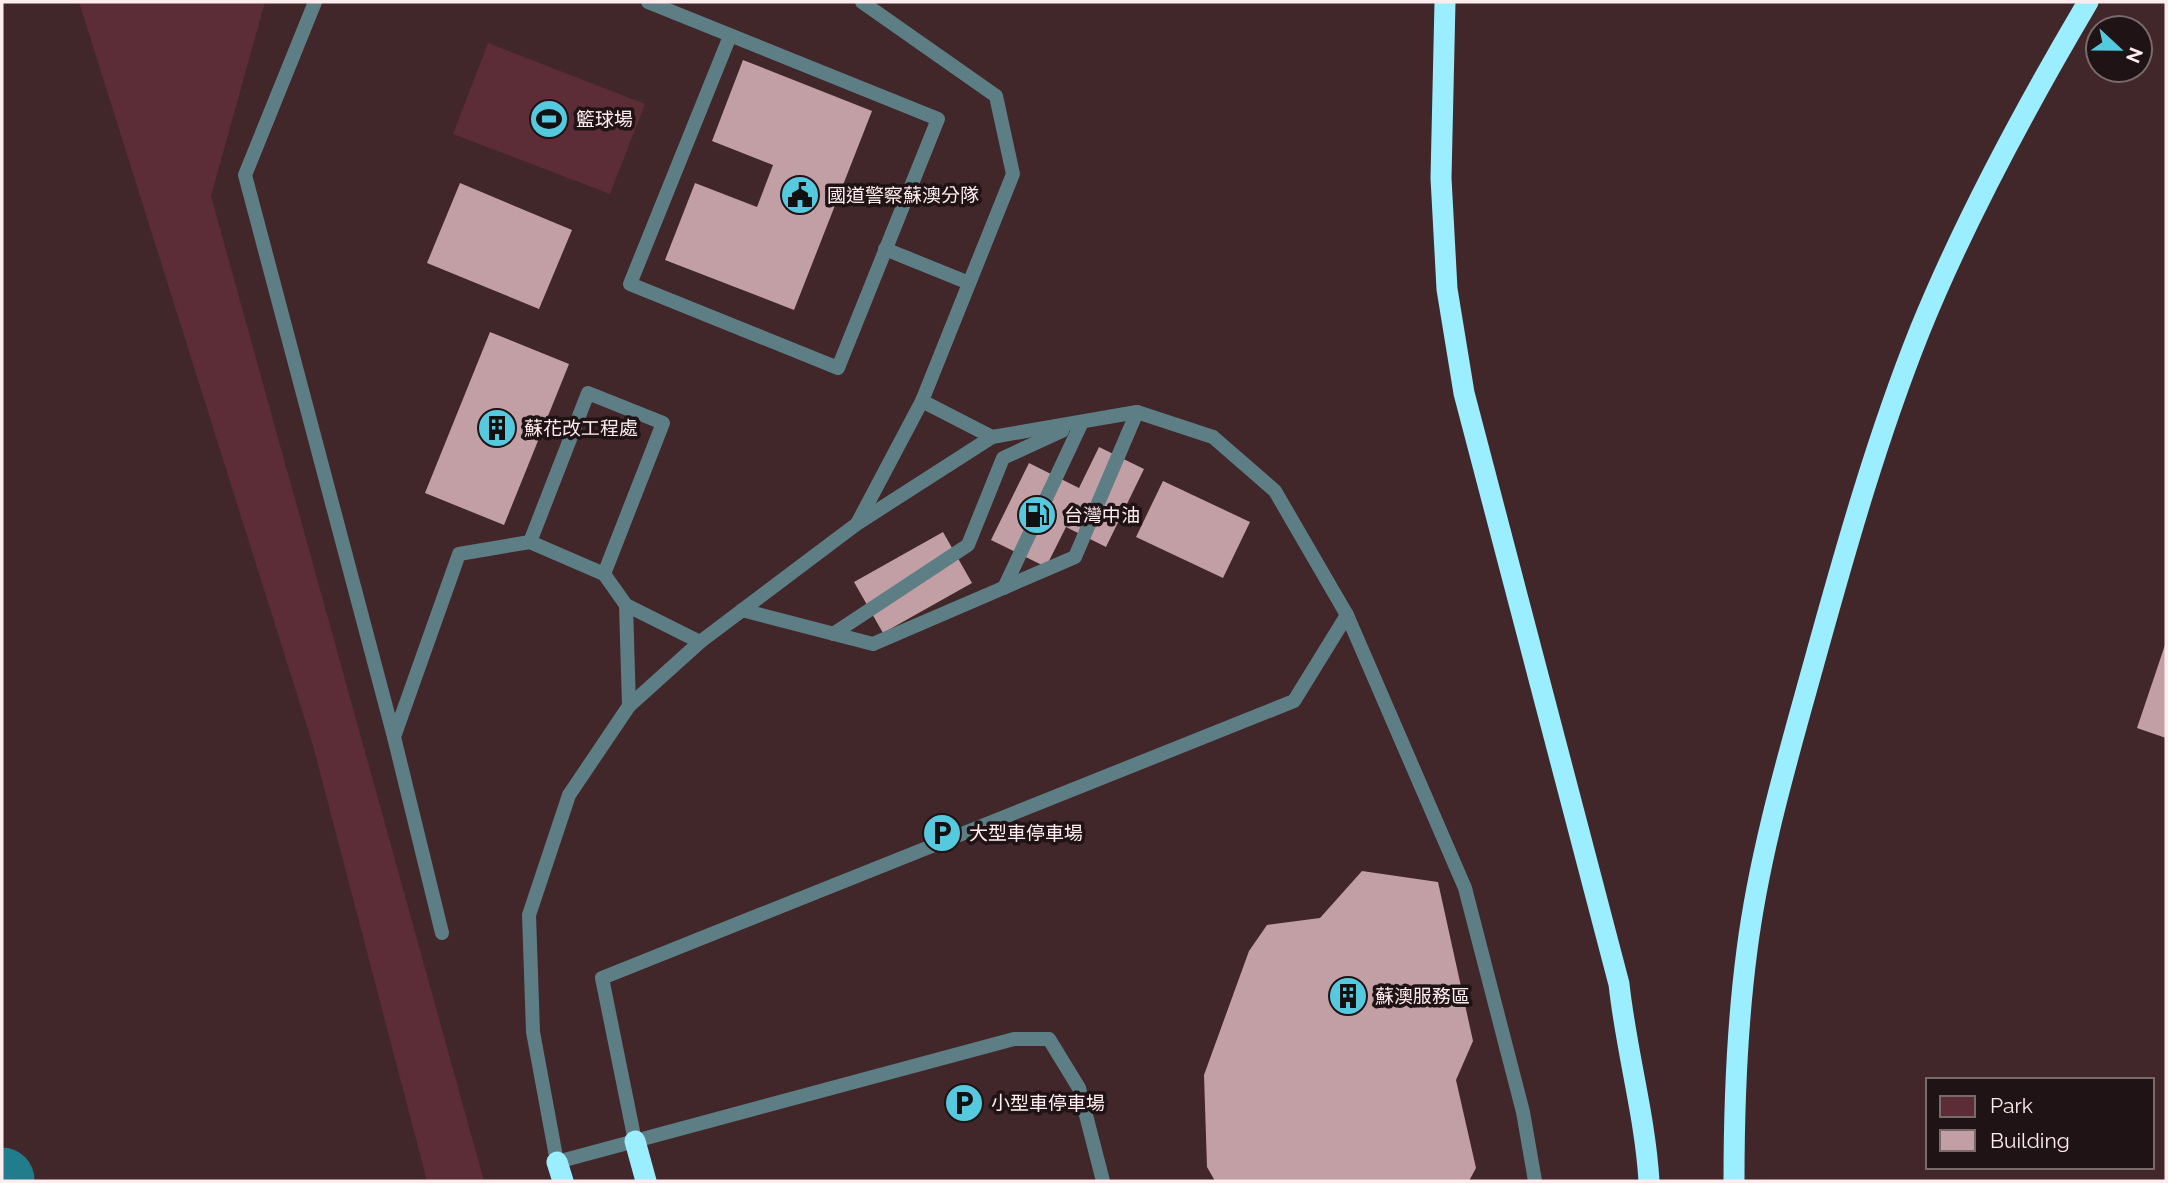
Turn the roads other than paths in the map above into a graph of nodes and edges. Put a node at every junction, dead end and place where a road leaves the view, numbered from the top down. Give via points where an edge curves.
1 (315, 2) edge
2 (648, 2) edge
3 (862, 2) edge
4 (1445, 2) edge
5 (2088, 2) edge
6 (730, 36) junction
7 (885, 249) junction
8 (969, 283) junction
9 (922, 401) junction
10 (1137, 412) junction
11 (1082, 422) junction
12 (992, 437) junction
13 (858, 523) junction
14 (530, 542) junction
15 (604, 574) junction
16 (1004, 587) junction
17 (626, 606) junction
18 (742, 610) junction
19 (1347, 615) junction
20 (833, 634) junction
21 (700, 642) junction
22 (629, 706) junction
23 (394, 737) junction
24 (442, 933) dead end
25 (635, 1141) junction
26 (560, 1172) edge
27 (646, 1181) edge
28 (1103, 1181) edge
29 (1535, 1181) edge
30 (1649, 1181) edge
31 (1736, 1181) edge

1 - 23 lane via 245,175
2 - 6 lane
3 - 8 lane via 996,96 1013,174
4 - 30 highway via 1441,178 1447,289 1464,393 1619,984
5 - 31 highway via 2040,82 1920,330 1853,523 1776,800 1747,950 1734,1118
6 - 7 lane via 938,119
6 - 7 lane via 629,284 838,368
7 - 8 lane
8 - 9 lane
9 - 12 lane
9 - 13 lane
10 - 11 lane
10 - 16 lane via 1075,557
10 - 19 lane via 1213,438 1275,491
11 - 12 lane
11 - 16 lane
11 - 20 lane via 1003,458 968,545
12 - 13 lane
13 - 18 lane
14 - 15 lane
14 - 15 lane via 588,393 663,423
14 - 23 lane via 459,554
15 - 17 lane
16 - 20 lane via 873,644
17 - 21 lane
17 - 22 lane
18 - 20 lane
18 - 21 lane
19 - 25 lane via 1294,701 602,978
19 - 29 lane via 1465,888 1523,1112
21 - 22 lane
22 - 26 lane via 569,795 529,915 533,1032
23 - 24 lane
25 - 26 lane
25 - 27 highway
25 - 28 lane via 1014,1039 1049,1039 1079,1088

